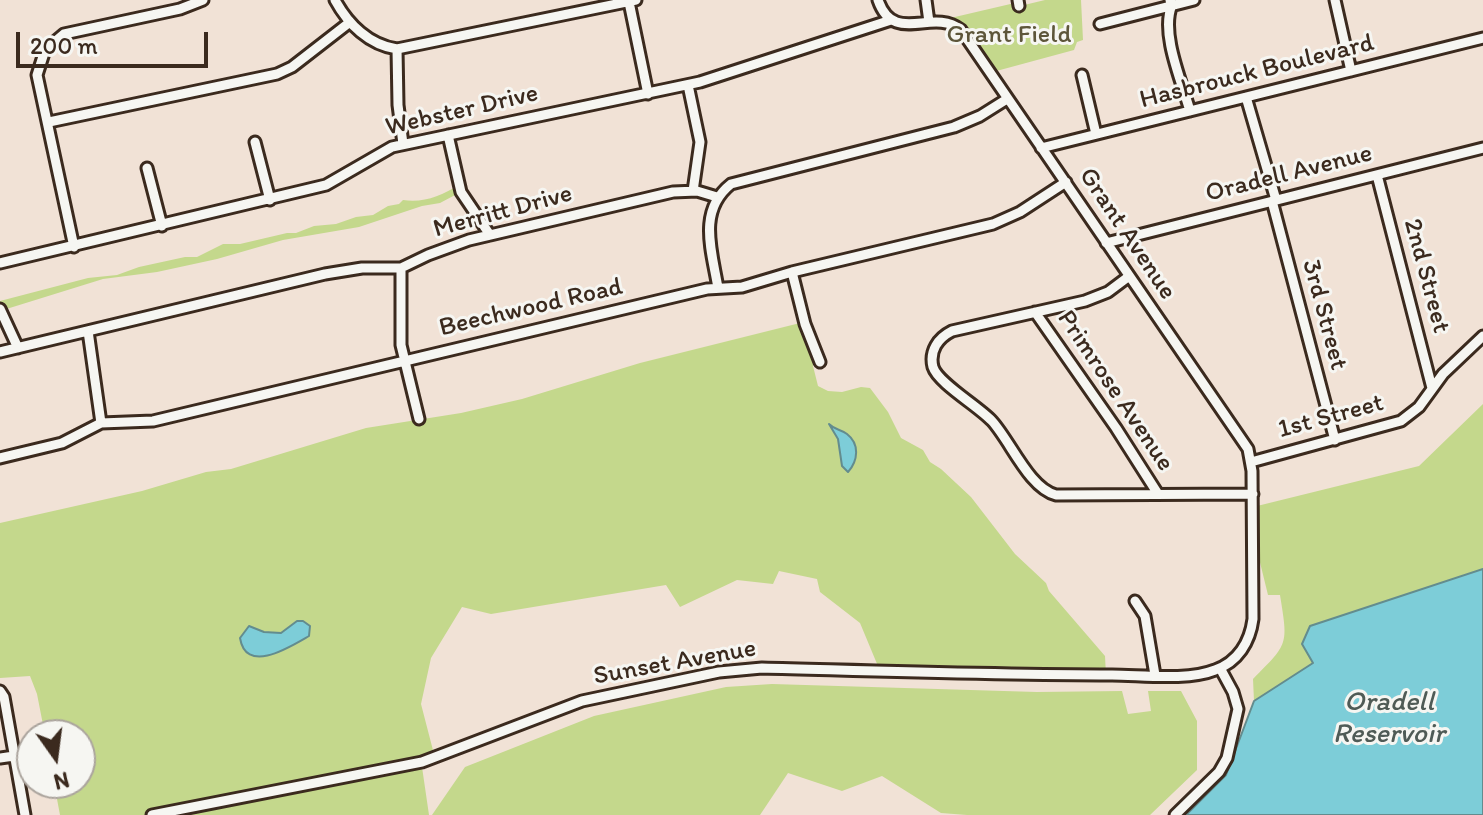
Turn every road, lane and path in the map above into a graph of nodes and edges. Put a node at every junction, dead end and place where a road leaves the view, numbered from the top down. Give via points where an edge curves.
1 (203, 0) edge
2 (335, 0) edge
3 (878, 0) edge
4 (926, 0) edge
5 (1194, 0) edge
6 (1335, 0) edge
7 (632, 1) edge
8 (1171, 3) edge
9 (891, 20) junction
10 (350, 22) junction
11 (929, 22) junction
12 (1100, 24) dead end
13 (1483, 38) edge
14 (397, 49) junction
15 (1351, 71) junction
16 (1082, 75) dead end
17 (688, 85) junction
18 (648, 94) junction
19 (1246, 97) junction
20 (1007, 99) junction
21 (1190, 111) junction
22 (49, 122) junction
23 (1096, 134) junction
24 (448, 135) junction
25 (255, 142) dead end
26 (403, 144) junction
27 (1041, 148) junction
28 (1483, 148) edge
29 (147, 168) dead end
30 (1377, 175) junction
31 (1066, 182) junction
32 (693, 191) junction
33 (717, 197) junction
34 (270, 200) junction
35 (1274, 201) junction
36 (162, 226) junction
37 (490, 235) junction
38 (1106, 243) junction
39 (74, 247) junction
40 (0, 263) edge
41 (401, 268) junction
42 (792, 272) junction
43 (1128, 277) junction
44 (718, 288) junction
45 (0, 309) edge
46 (1035, 312) junction
47 (88, 331) junction
48 (1483, 336) edge
49 (18, 348) junction
50 (0, 352) edge
51 (405, 361) junction
52 (820, 362) dead end
53 (1432, 388) junction
54 (419, 419) dead end
55 (101, 423) junction
56 (1335, 440) junction
57 (0, 458) edge
58 (1251, 462) junction
59 (1158, 494) junction
60 (1253, 494) junction
61 (1135, 601) dead end
62 (1220, 668) junction
63 (1155, 675) junction
64 (0, 691) edge
65 (14, 756) junction
66 (0, 758) edge
67 (25, 815) edge
68 (152, 815) edge
69 (1175, 815) edge

1 - 22 street via 57,38 41,57 37,75
2 - 10 street
3 - 9 street
4 - 11 street
5 - 8 street
6 - 15 street
7 - 14 street
7 - 18 street
8 - 12 street
8 - 21 street via 1168,32
9 - 11 street, Grant Avenue via 907,25
9 - 17 street, Webster Drive
10 - 14 street via 371,40
10 - 22 street via 277,74
11 - 20 street, Grant Avenue via 942,20 961,30
13 - 15 street, Hasbrouck Boulevard
14 - 26 street
15 - 19 street, Hasbrouck Boulevard
16 - 23 street
17 - 18 street, Webster Drive
17 - 32 street via 700,142
18 - 24 street, Webster Drive
19 - 21 street, Hasbrouck Boulevard
19 - 35 street, 3rd Street
20 - 27 street, Grant Avenue
20 - 33 street via 966,123 738,180
21 - 23 street, Hasbrouck Boulevard
22 - 39 street
23 - 27 street, Hasbrouck Boulevard
24 - 26 street, Webster Drive
24 - 37 street via 461,192
25 - 34 street
26 - 34 street, Webster Drive via 381,151 338,179
27 - 31 street, Grant Avenue
28 - 30 street, Oradell Avenue
29 - 36 street
30 - 35 street, Oradell Avenue
30 - 53 street, 2nd Street
31 - 38 street, Grant Avenue
31 - 42 street, Beechwood Road via 993,224
32 - 33 street, Merritt Drive
32 - 37 street, Merritt Drive
33 - 44 street via 708,224
34 - 36 street, Webster Drive
35 - 38 street, Oradell Avenue
35 - 56 street, 3rd Street
36 - 39 street, Webster Drive
37 - 41 street, Merritt Drive
38 - 43 street, Grant Avenue
39 - 40 street, Webster Drive
41 - 47 street, Merritt Drive via 325,274
41 - 51 street
42 - 44 street, Beechwood Road via 742,287
42 - 52 street
43 - 46 street via 1097,297
43 - 58 street, Grant Avenue via 1248,449
44 - 51 street, Beechwood Road
45 - 49 street
46 - 59 street, Primrose Avenue
46 - 59 street via 946,334 932,356 937,375 986,414 1047,493
47 - 49 street, Merritt Drive
47 - 55 street
48 - 53 street, 1st Street
49 - 50 street, Merritt Drive
51 - 54 street
51 - 55 street, Beechwood Road via 153,421
53 - 56 street, 1st Street via 1401,421
55 - 57 street, Beechwood Road via 62,443
56 - 58 street, 1st Street
58 - 60 street, Grant Avenue
59 - 60 street
60 - 62 street, Grant Avenue via 1252,628 1239,653
61 - 63 street via 1145,616
62 - 63 street, Sunset Avenue via 1202,674
62 - 69 street via 1238,709 1227,758
63 - 68 street, Sunset Avenue via 739,669 582,701 422,762
64 - 65 street
65 - 66 street
65 - 67 street

